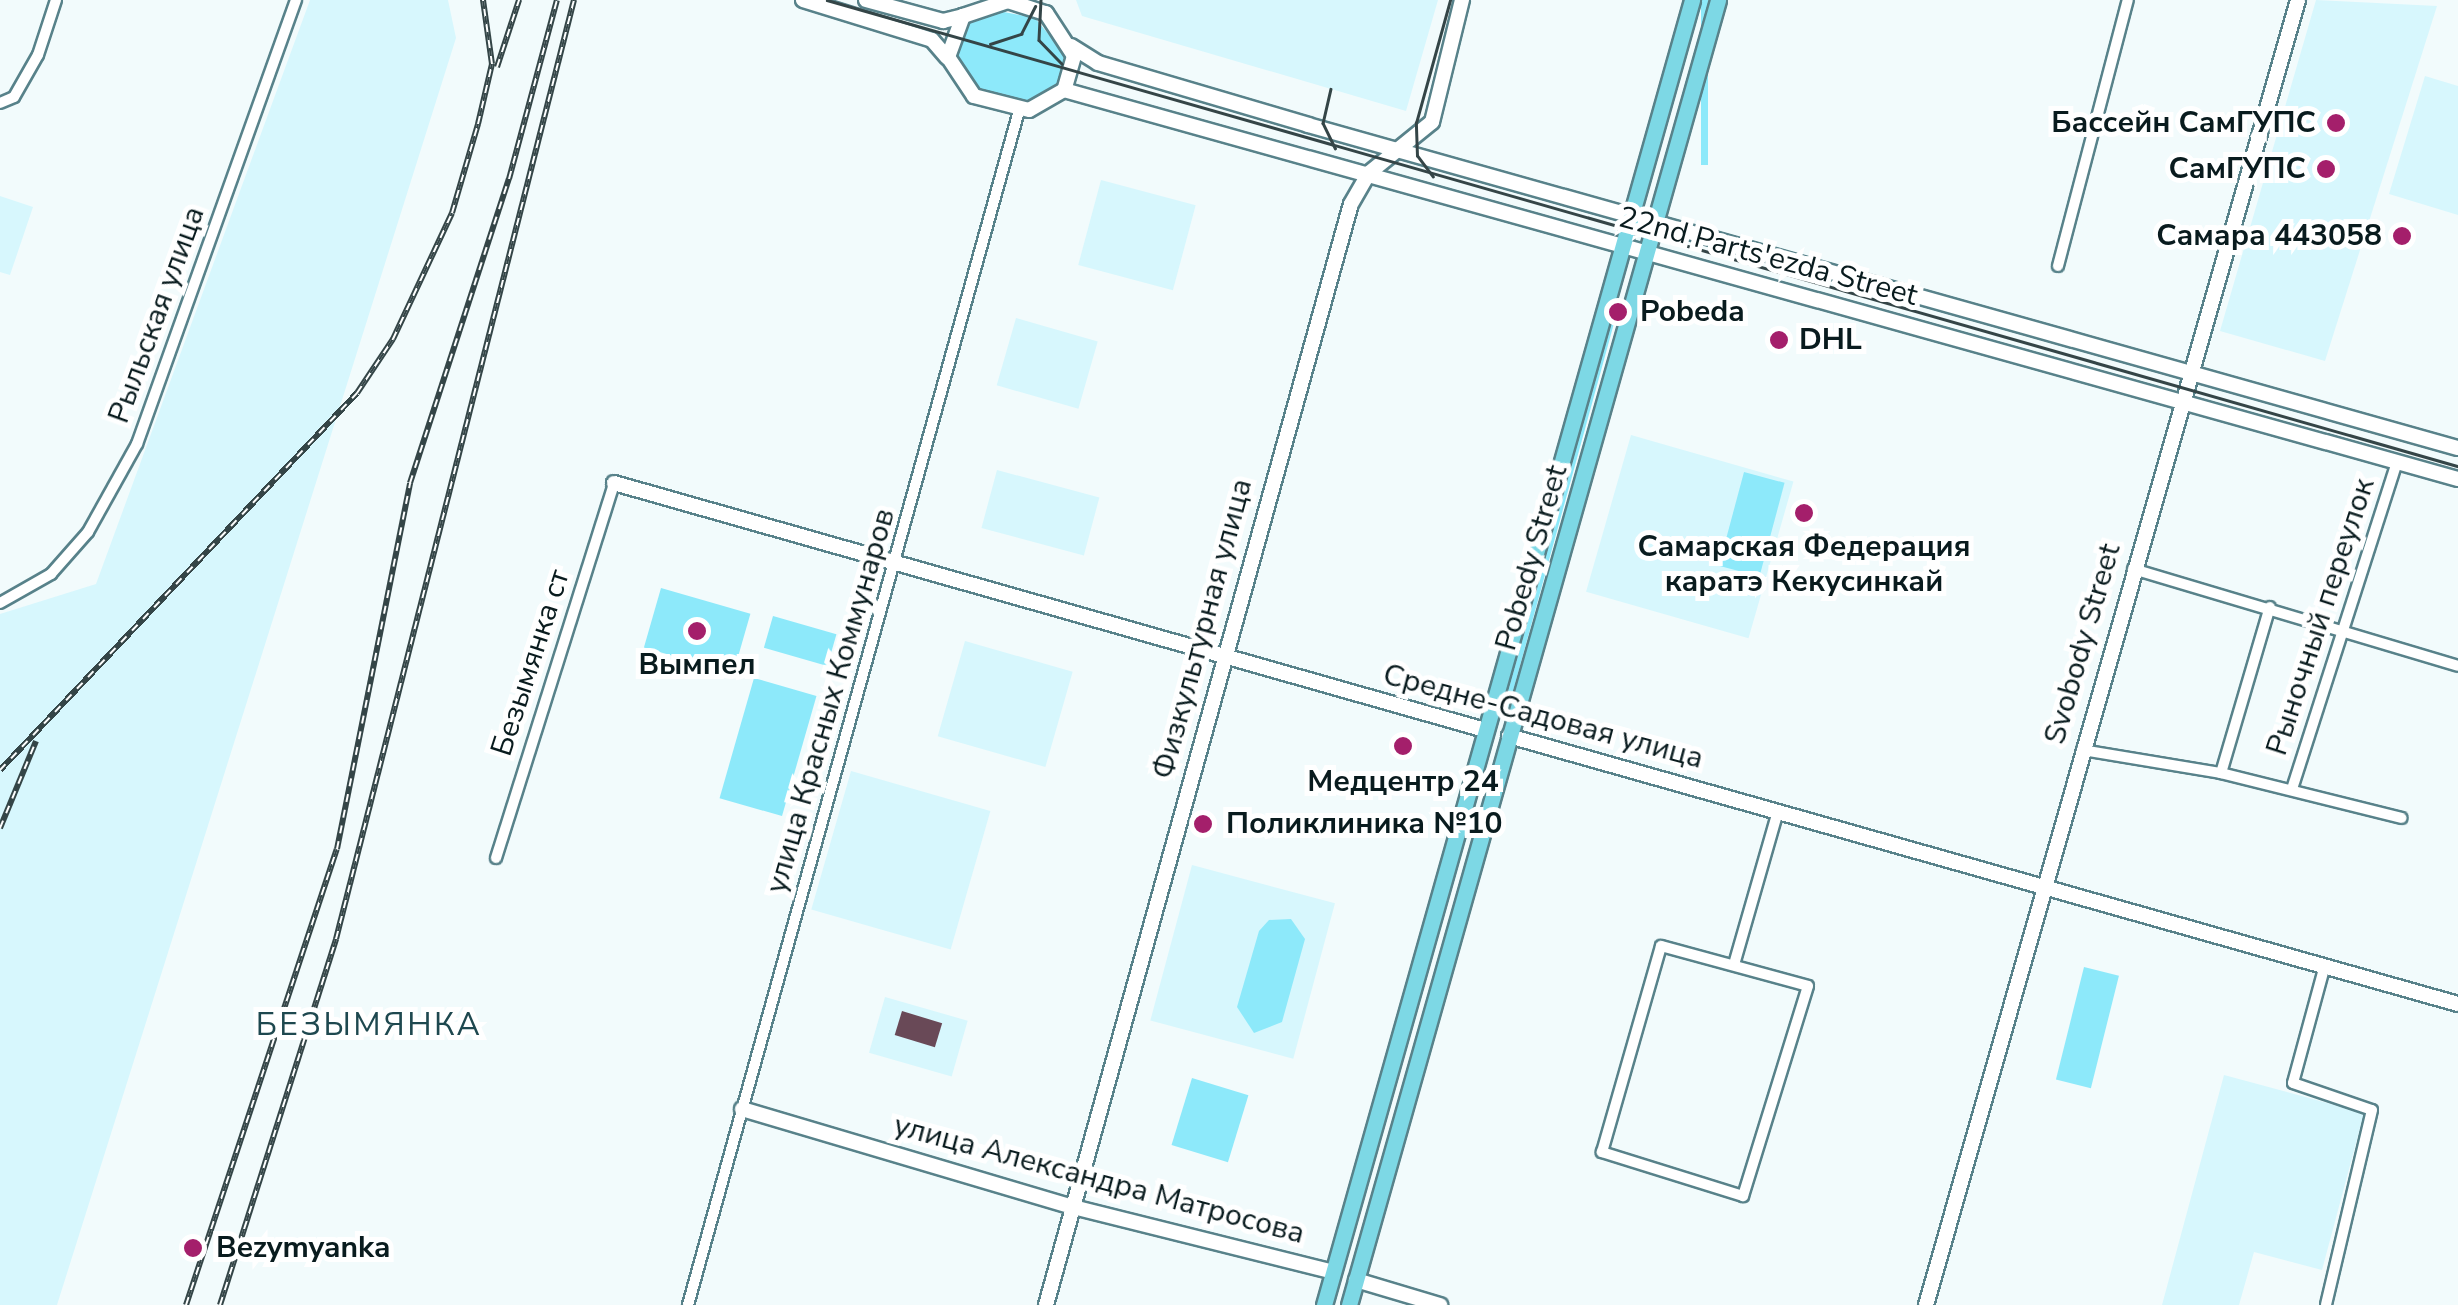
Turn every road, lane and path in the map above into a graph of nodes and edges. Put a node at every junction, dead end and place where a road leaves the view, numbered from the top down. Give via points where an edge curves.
1 (56, 0) edge
2 (296, 0) edge
3 (803, 0) edge
4 (866, 0) edge
5 (1008, 0) edge
6 (1051, 0) edge
7 (1462, 0) edge
8 (1692, 0) edge
9 (1718, 0) edge
10 (2128, 0) edge
11 (2298, 0) edge
12 (964, 16) junction
13 (1056, 24) junction
14 (1071, 46) junction
15 (948, 57) junction
16 (1064, 90) junction
17 (0, 103) edge
18 (1019, 111) junction
19 (1403, 151) junction
20 (1650, 154) junction
21 (1673, 157) junction
22 (1368, 173) junction
23 (1632, 218) junction
24 (1653, 224) junction
25 (1624, 246) junction
26 (1646, 251) junction
27 (2058, 266) dead end
28 (1606, 305) junction
29 (1630, 310) junction
30 (2187, 374) junction
31 (2180, 402) junction
32 (2458, 448) edge
33 (2397, 460) junction
34 (2458, 480) edge
35 (614, 483) joint
36 (896, 561) junction
37 (2132, 569) junction
38 (0, 603) edge
39 (2270, 607) junction
40 (2344, 628) junction
41 (1222, 659) junction
42 (2458, 666) edge
43 (1486, 730) junction
44 (1509, 736) junction
45 (2082, 750) junction
46 (2221, 773) junction
47 (2292, 789) junction
48 (1778, 811) junction
49 (2402, 818) dead end
50 (496, 858) dead end
51 (2044, 884) junction
52 (1735, 960) junction
53 (2325, 965) junction
54 (2458, 1004) edge
55 (742, 1109) junction
56 (1073, 1207) junction
57 (1333, 1272) junction
58 (1356, 1280) junction
59 (688, 1305) edge
60 (1046, 1305) edge
61 (1324, 1305) edge
62 (1349, 1305) edge
63 (1440, 1305) edge
64 (1926, 1305) edge
65 (2326, 1305) edge

1 - 17 street via 38,55 14,97
2 - 38 street, Рыльская улица via 137,444 88,532 52,574
3 - 15 main road via 932,40
4 - 12 main road via 943,21
5 - 12 main road
5 - 13 main road
6 - 13 main road
7 - 19 main road via 1432,122
8 - 20 main road, Pobedy Street
9 - 21 main road, Pobedy Street
10 - 27 street
11 - 30 main road, Svobody Street
12 - 15 main road via 949,37
13 - 14 main road
14 - 16 main road
14 - 19 main road, 22nd Parts'ezda Street via 1098,63
15 - 18 main road via 974,96
16 - 18 main road
16 - 22 main road, 22nd Parts'ezda Street
18 - 36 street, улица Красных Коммунаров
19 - 22 main road
19 - 23 main road, 22nd Parts'ezda Street
20 - 21 main road via 1658,169
20 - 23 main road, Pobedy Street
21 - 24 main road, Pobedy Street
22 - 25 main road, 22nd Parts'ezda Street
22 - 41 main road, Физкультурная улица via 1351,204
23 - 24 main road, 22nd Parts'ezda Street
23 - 25 main road, Pobedy Street
24 - 26 main road, Pobedy Street
24 - 30 main road, 22nd Parts'ezda Street
25 - 26 main road, 22nd Parts'ezda Street
25 - 28 main road, Pobedy Street
26 - 29 main road, Pobedy Street
26 - 31 main road, 22nd Parts'ezda Street
28 - 29 main road via 1623,295
28 - 43 main road, Pobedy Street
29 - 44 main road, Pobedy Street
30 - 31 main road, Svobody Street
30 - 32 main road, 22nd Parts'ezda Street
31 - 33 main road, 22nd Parts'ezda Street
31 - 37 main road, Svobody Street
33 - 34 main road, 22nd Parts'ezda Street
33 - 40 street, Рыночный переулок
35 - 36 main road, Средне-Садовая улица
35 - 50 street, Безымянка ст
36 - 41 main road, Средне-Садовая улица
36 - 55 street, улица Красных Коммунаров
37 - 39 street
37 - 45 main road, Svobody Street
39 - 40 street
39 - 46 street
40 - 42 street
40 - 47 street, Рыночный переулок
41 - 43 main road, Средне-Садовая улица
41 - 56 main road, Физкультурная улица
43 - 44 main road, Средне-Садовая улица
43 - 57 main road, Pobedy Street
44 - 48 main road, Средне-Садовая улица
44 - 58 main road, Pobedy Street
45 - 46 street
45 - 51 main road, Svobody Street
46 - 47 street
47 - 49 street
48 - 51 main road, Средне-Садовая улица
48 - 52 street
51 - 53 main road, Средне-Садовая улица
51 - 64 main road, Svobody Street
52 - 52 street via 1808,986 1743,1196 1602,1152 1662,946
53 - 54 main road, Средне-Садовая улица
53 - 65 street via 2293,1083 2372,1110
55 - 56 main road, улица Александра Матросова
55 - 59 street, улица Красных Коммунаров
56 - 57 main road, улица Александра Матросова
56 - 60 main road, Физкультурная улица
57 - 58 main road, улица Александра Матросова
57 - 61 main road, Pobedy Street
58 - 62 main road, Pobedy Street
58 - 63 main road, улица Александра Матросова

